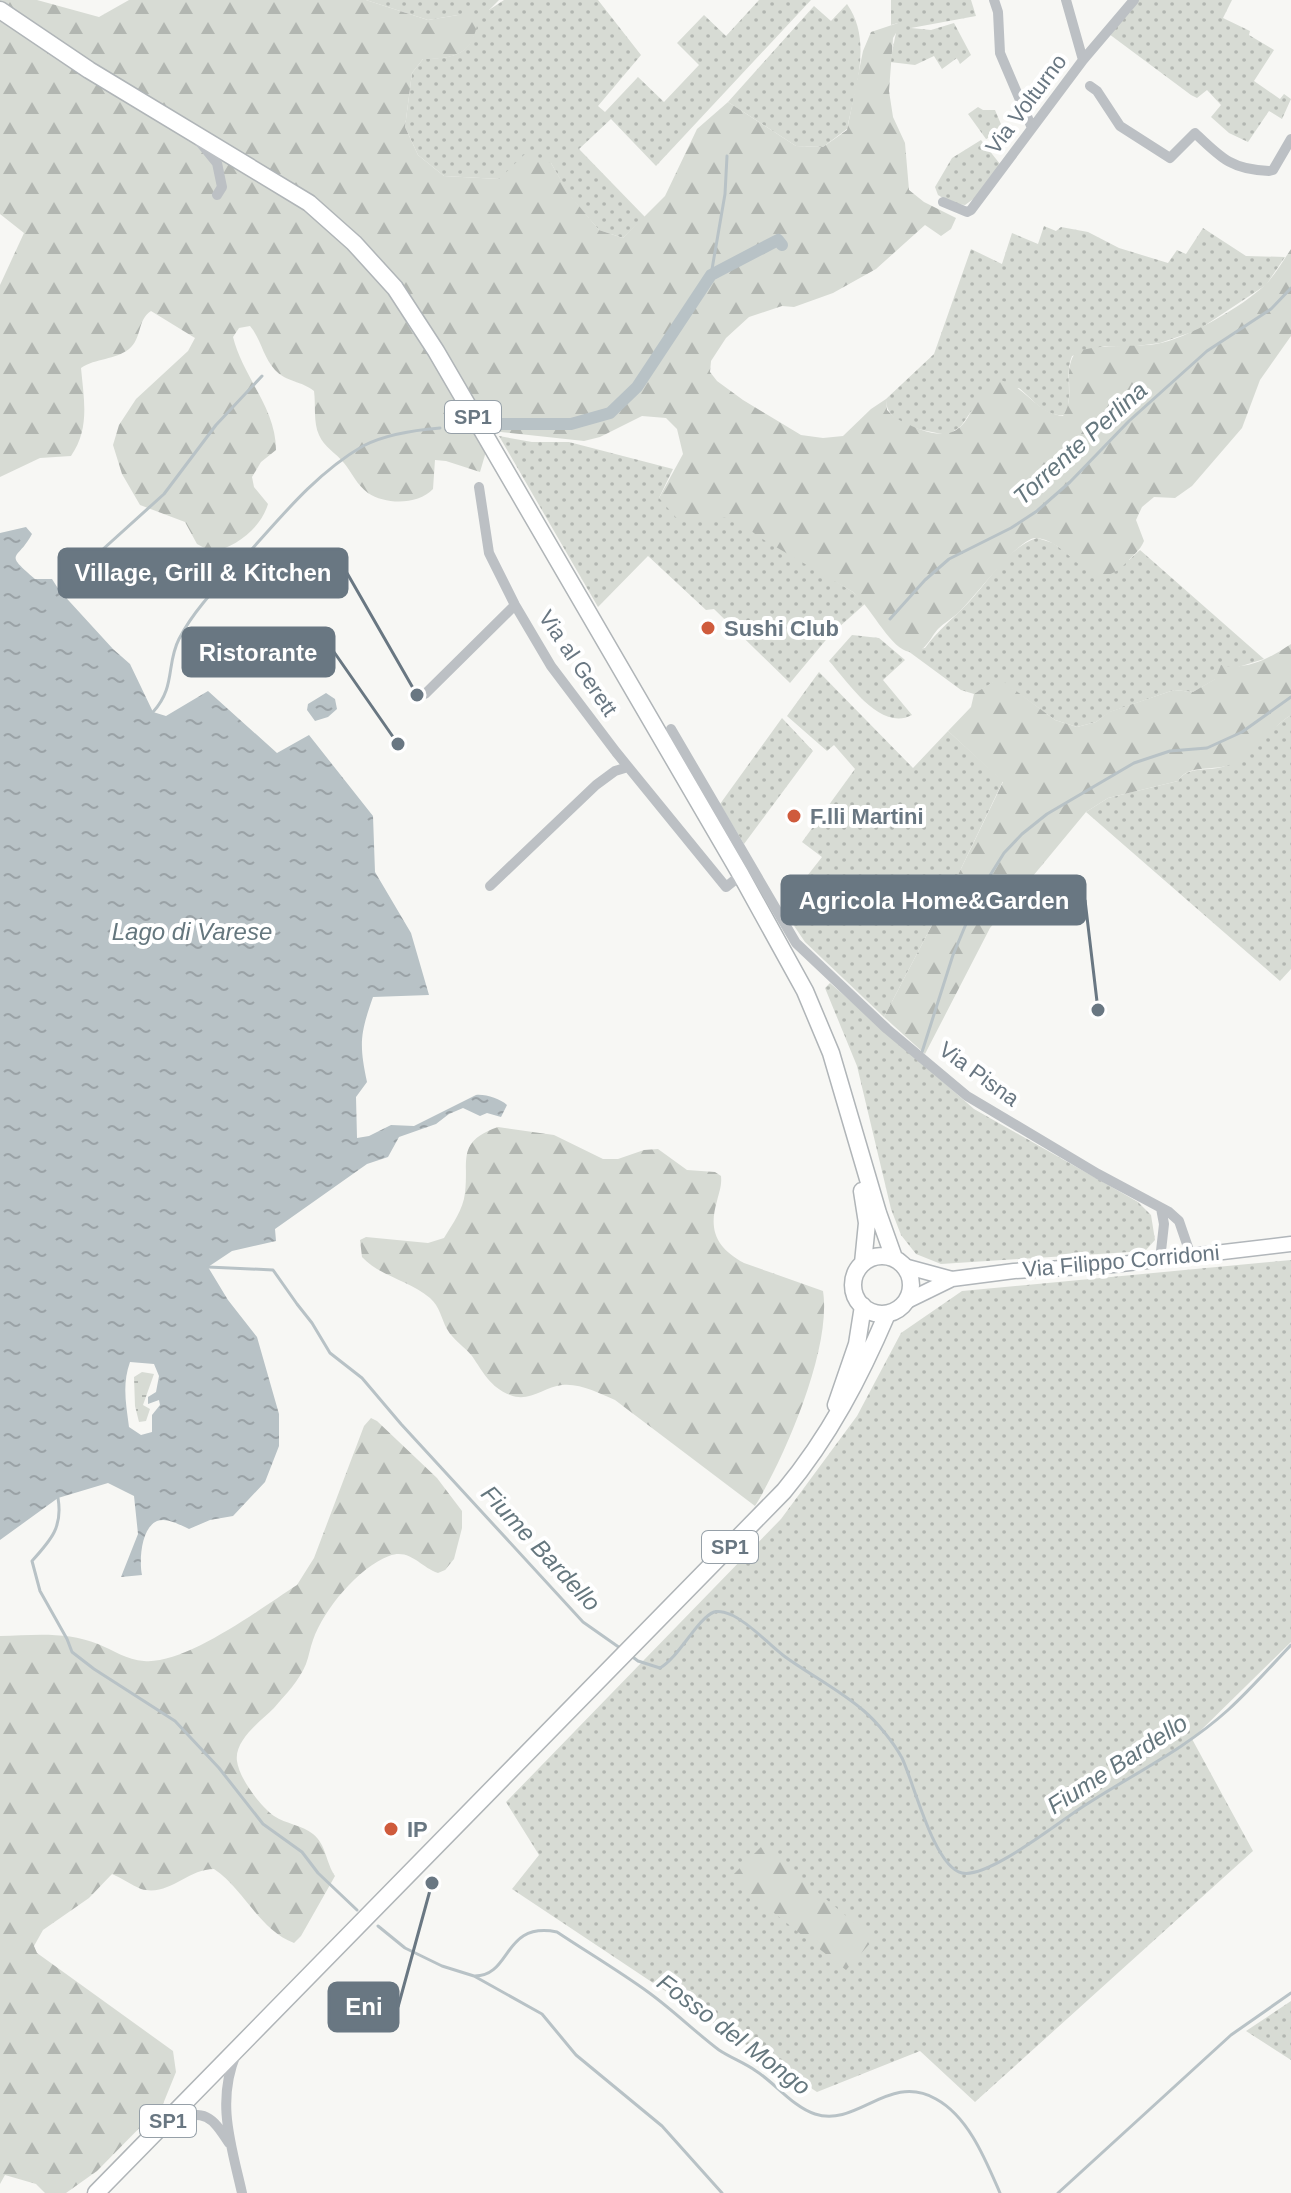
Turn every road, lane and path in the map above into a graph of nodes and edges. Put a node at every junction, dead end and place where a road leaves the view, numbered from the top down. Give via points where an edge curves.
1 (994, 0) edge
2 (1066, 0) edge
3 (1134, 0) edge
4 (0, 10) edge
5 (1083, 60) junction
6 (1074, 73) junction
7 (1032, 128) junction
8 (189, 130) junction
9 (1291, 139) edge
10 (217, 195) dead end
11 (943, 202) dead end
12 (479, 487) dead end
13 (515, 605) junction
14 (425, 694) dead end
15 (671, 729) dead end
16 (628, 767) junction
17 (741, 875) junction
18 (490, 886) dead end
19 (853, 1126) junction
20 (1161, 1208) junction
21 (1291, 1244) edge
22 (1191, 1256) junction
23 (1160, 1260) junction
24 (899, 1262) junction
25 (863, 1263) junction
26 (952, 1279) junction
27 (907, 1301) junction
28 (863, 1306) junction
29 (887, 1314) junction
30 (824, 1437) junction
31 (238, 2048) junction
32 (172, 2117) junction
33 (232, 2148) junction
34 (96, 2193) edge
35 (242, 2193) edge

1 - 7 street via 1000,53
2 - 5 street
3 - 5 street, Via Volturno
4 - 8 main road, SP1
5 - 6 street, Via Volturno
6 - 7 street, Via Volturno
6 - 9 street via 1097,91 1120,126 1170,158 1195,133 1241,169 1269,171
7 - 11 street, Via Volturno via 971,210
8 - 10 street via 217,163 222,183
8 - 17 main road, SP1 via 309,203 395,288
12 - 13 street via 489,553
13 - 14 street, Via al Gerett
13 - 16 street, Via al Gerett via 551,666
15 - 20 street, Via Pisna via 796,943 967,1096
16 - 17 street, Via al Gerett via 726,887
16 - 18 street via 596,785
17 - 19 main road, SP1 via 805,991
19 - 24 main road, SP1
19 - 25 main road, SP1 via 867,1223
20 - 22 street, Via Pisna via 1179,1221
20 - 23 street
21 - 22 street, Via Filippo Corridoni
22 - 23 street, Via Filippo Corridoni
23 - 26 street, Via Filippo Corridoni
24 - 25 main road via 877,1256
24 - 26 street, Via Filippo Corridoni
24 - 27 main road, SP1 via 911,1283
25 - 28 main road, SP1 via 853,1285
26 - 27 street, Via Filippo Corridoni
27 - 29 main road
28 - 29 main road
28 - 30 main road, SP1 via 857,1344
29 - 30 main road, SP1 via 856,1385
30 - 31 main road, SP1 via 784,1491
31 - 32 main road, SP1
31 - 33 street via 226,2085
32 - 33 street via 196,2114 215,2120
32 - 34 main road, SP1
33 - 35 street

